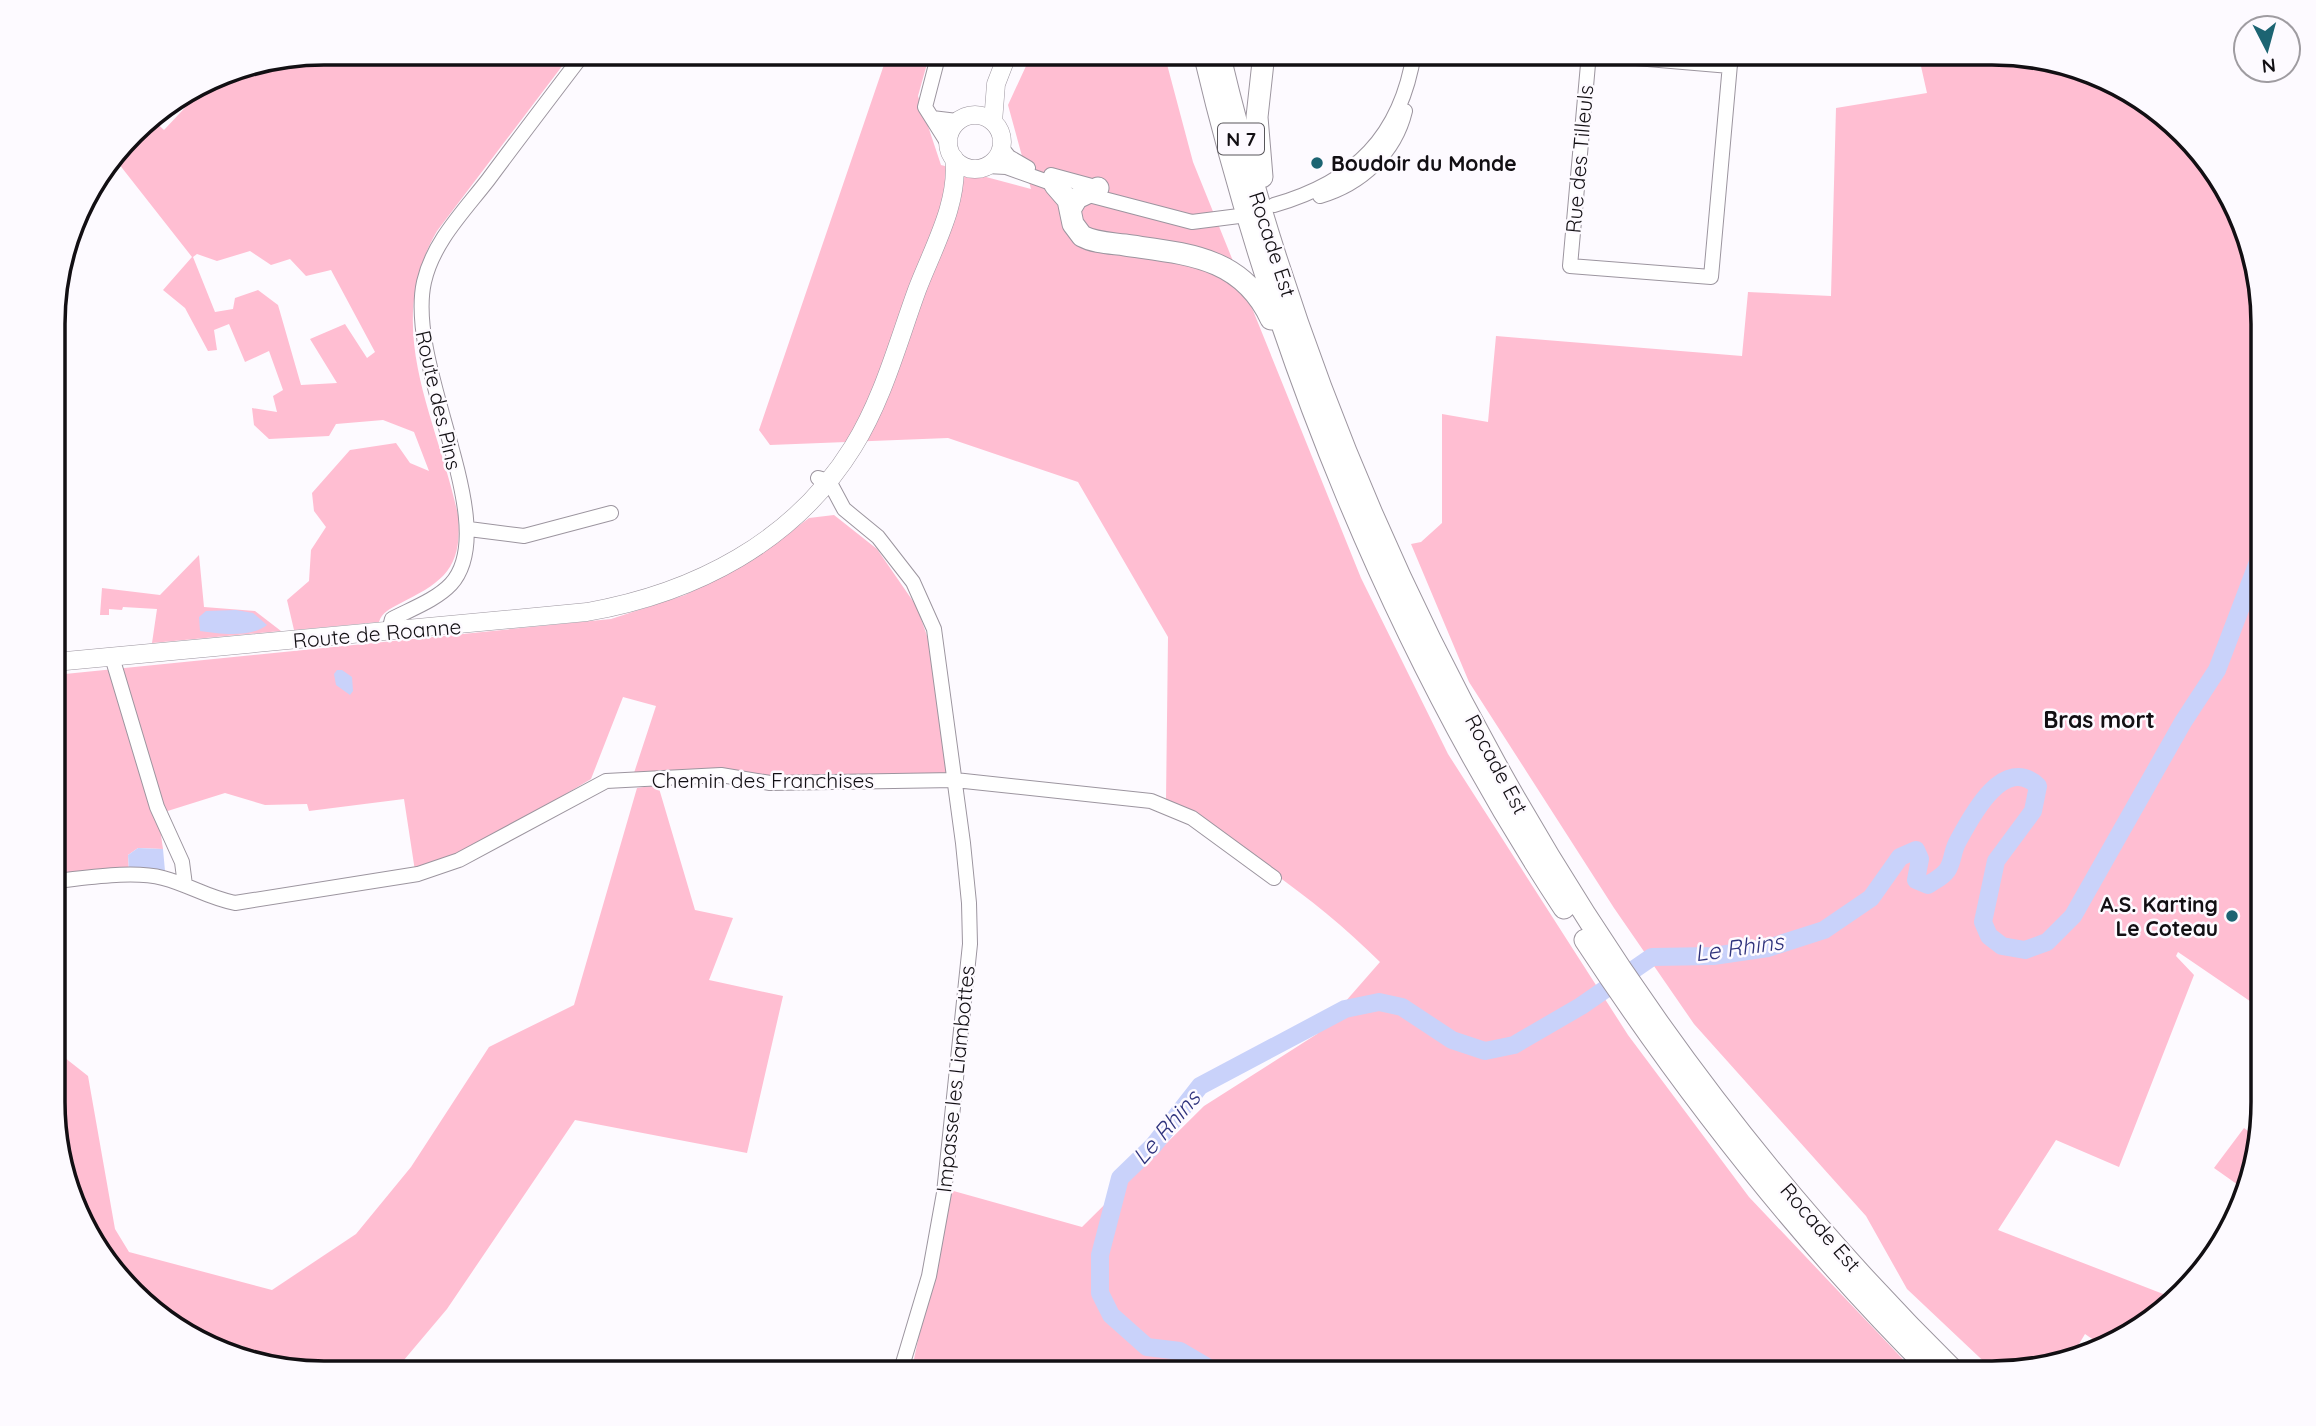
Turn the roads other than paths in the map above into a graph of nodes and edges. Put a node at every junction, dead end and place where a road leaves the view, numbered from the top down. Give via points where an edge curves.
1 (574, 65) edge
2 (935, 65) edge
3 (1003, 65) edge
4 (1208, 65) edge
5 (1223, 65) edge
6 (1263, 65) edge
7 (1411, 65) edge
8 (1588, 65) edge
9 (1729, 65) edge
10 (996, 84) junction
11 (932, 118) junction
12 (965, 118) junction
13 (993, 122) junction
14 (1001, 146) junction
15 (951, 150) junction
16 (981, 167) junction
17 (1055, 185) joint
18 (952, 195) junction
19 (1085, 196) junction
20 (1270, 215) junction
21 (1239, 216) dead end
22 (1310, 400) junction
23 (819, 486) junction
24 (844, 509) junction
25 (611, 513) dead end
26 (469, 529) junction
27 (389, 631) junction
28 (112, 657) junction
29 (65, 661) edge
30 (955, 780) junction
31 (1274, 878) dead end
32 (65, 881) edge
33 (185, 885) junction
34 (1599, 948) junction
35 (1637, 1003) junction
36 (904, 1361) edge
37 (1923, 1361) edge
38 (1945, 1361) edge

1 - 26 street, Route des Pins via 445,236 425,281 422,337
2 - 11 street via 925,103
3 - 10 main road
4 - 22 highway, Rocade Est via 1253,234
5 - 20 highway, Rocade Est / N 7
6 - 20 highway via 1257,117
7 - 20 street via 1405,113 1396,137 1369,169 1337,190 1295,200
8 - 9 street, Rue des Tilleuls via 1570,266 1711,277
10 - 12 main road
10 - 13 main road
11 - 12 street
11 - 15 street
12 - 13 main road
12 - 15 main road via 950,130
13 - 14 main road
14 - 16 main road
14 - 19 street via 1019,165
15 - 16 main road via 963,166
15 - 18 main road
16 - 17 street via 1006,167
16 - 18 main road
17 - 19 highway
18 - 23 main road, Route de Roanne via 871,410 854,445
19 - 21 street via 1215,219
19 - 22 highway via 1077,231 1090,240 1204,259 1244,279 1270,316 1297,387
20 - 34 highway, Rocade Est via 1341,439 1388,551 1428,636
22 - 34 highway, Rocade Est via 1374,557 1457,727 1533,860
23 - 24 street
23 - 24 street
23 - 27 main road, Route de Roanne via 777,533 658,597 587,612
24 - 30 street, Impasse les Liambottes via 895,558 926,606 939,655
25 - 26 street via 524,536
26 - 27 street, Route des Pins via 467,552 457,577 437,596 392,619
27 - 28 main road, Route de Roanne
28 - 29 main road, Route de Roanne
28 - 33 street via 157,807 182,862
30 - 31 street, Chemin des Franchises via 1151,801 1192,818
30 - 33 street, Chemin des Franchises via 770,783 721,775 606,781 458,860 418,874 235,903 209,898
30 - 36 street, Impasse les Liambottes via 970,944 944,1193 929,1276
32 - 33 street, Chemin des Franchises via 160,877
34 - 35 highway, Rocade Est
35 - 37 highway, Rocade Est via 1685,1085 1794,1221
35 - 38 highway, Rocade Est via 1802,1207

